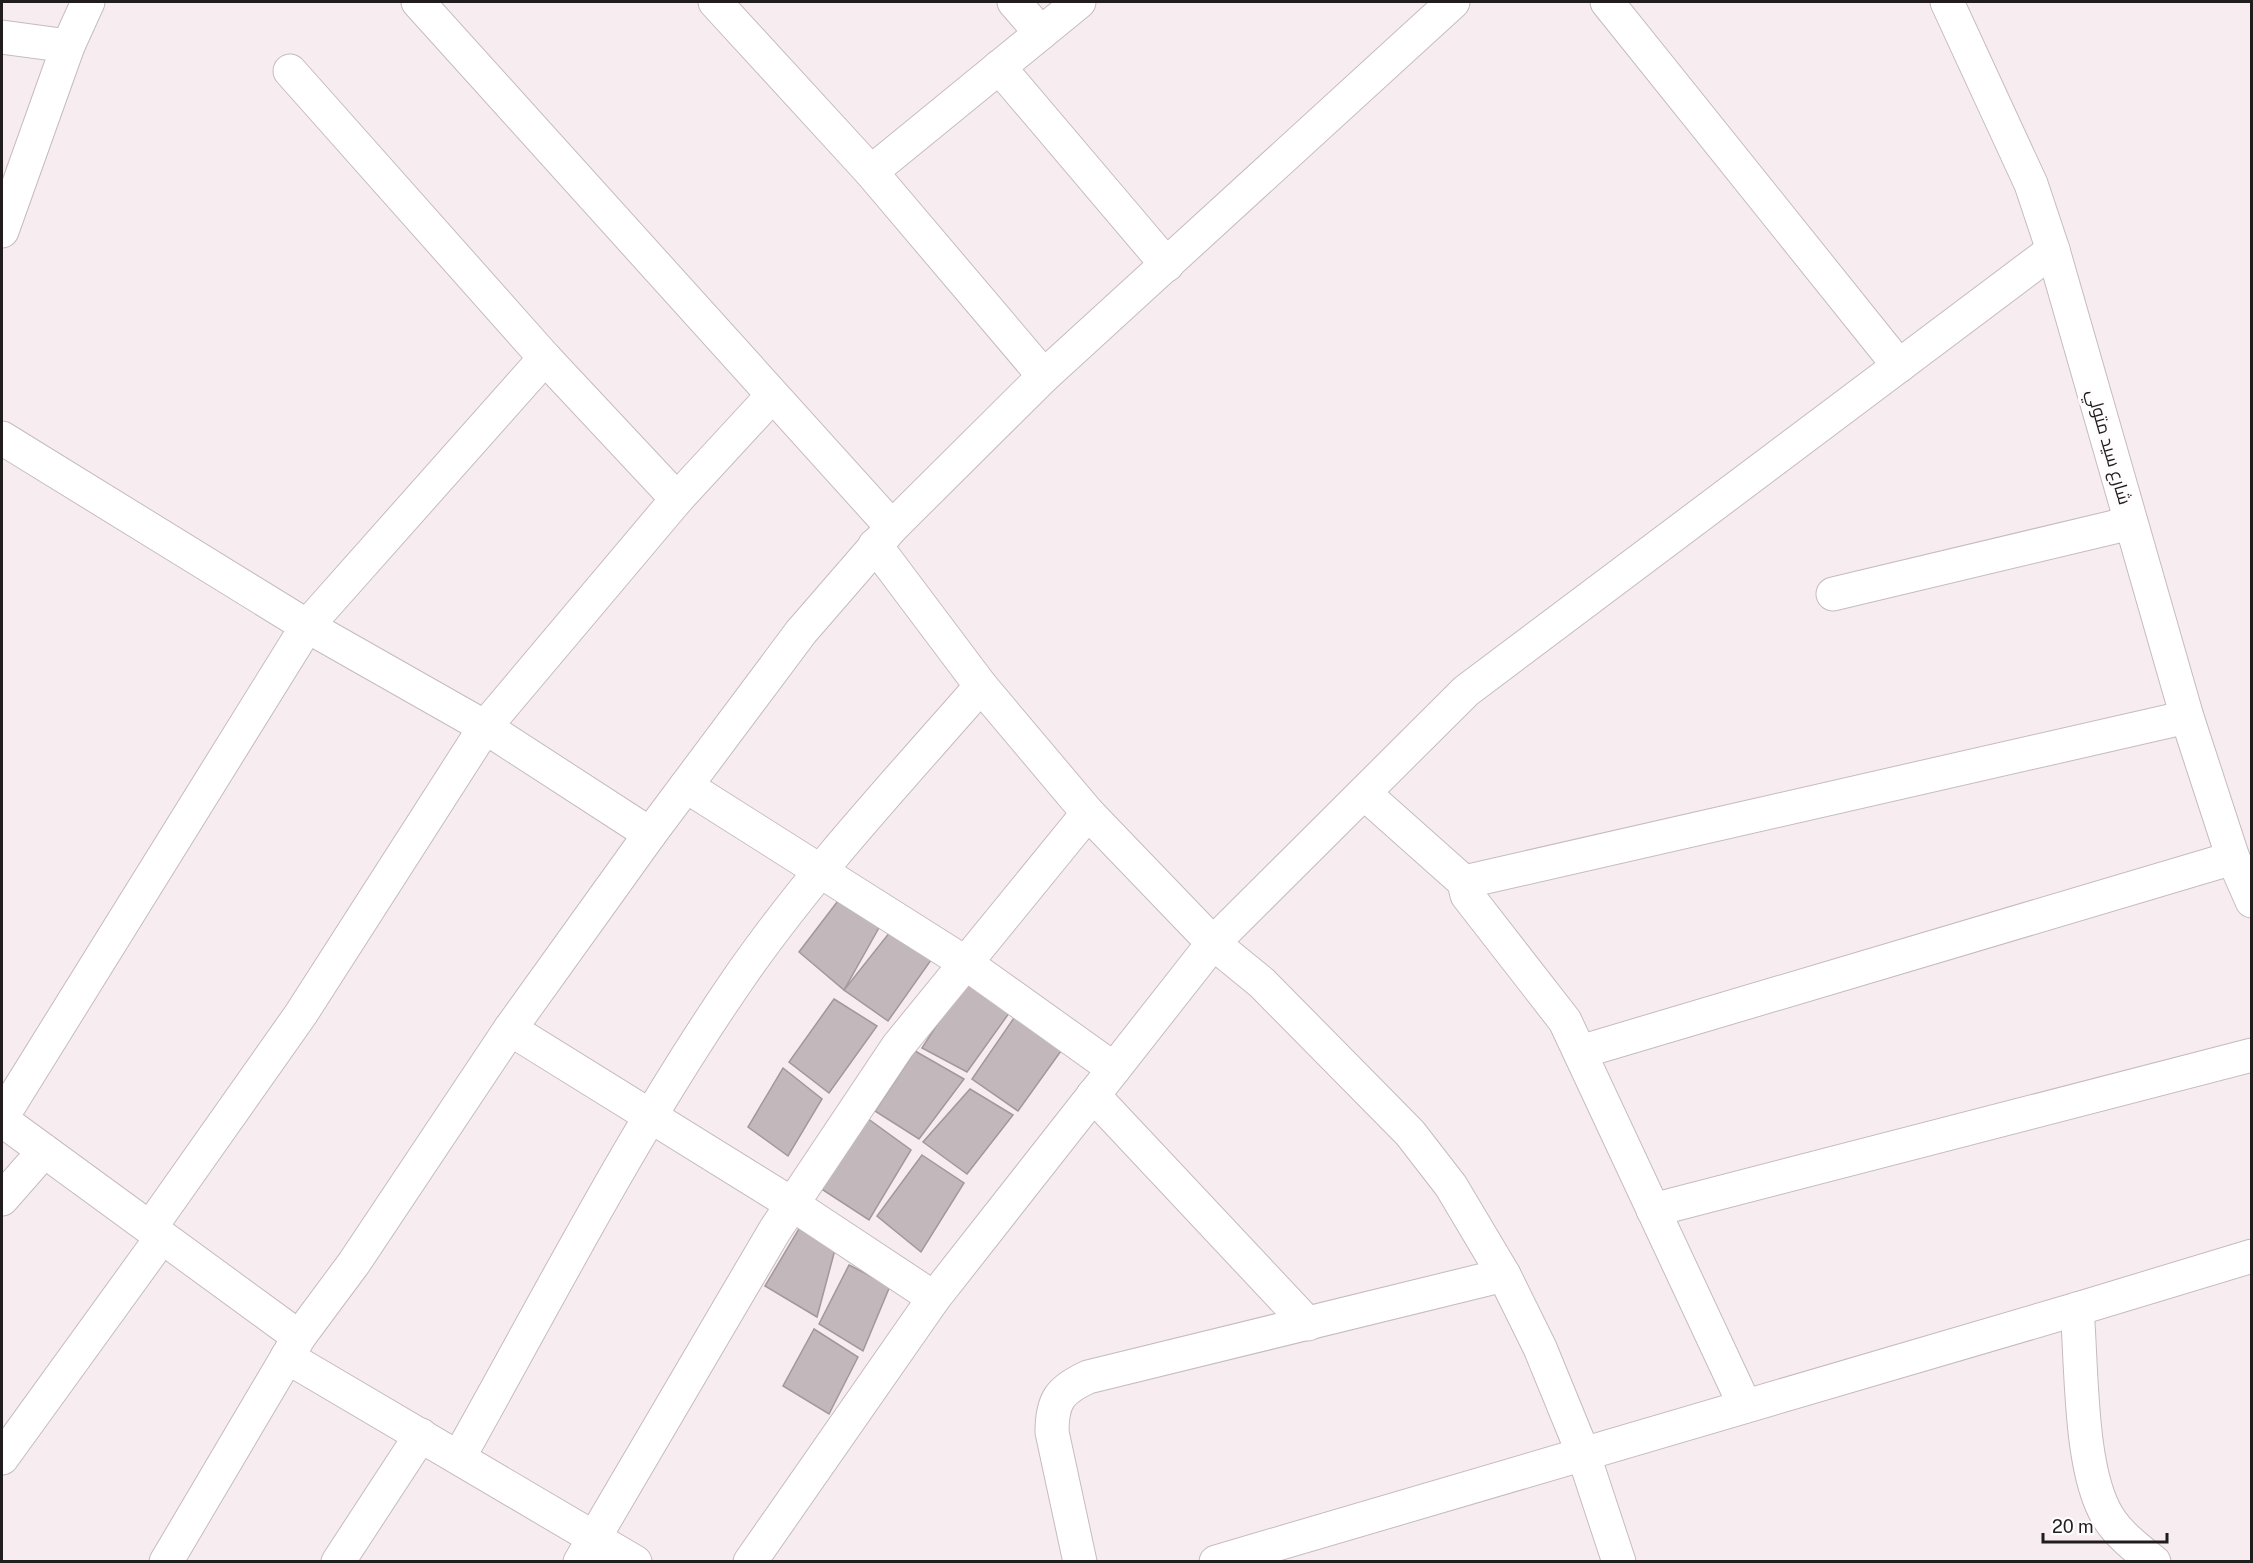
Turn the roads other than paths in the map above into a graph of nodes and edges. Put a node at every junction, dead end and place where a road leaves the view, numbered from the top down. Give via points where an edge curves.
1 (88, 2) edge
2 (418, 2) edge
3 (715, 2) edge
4 (1014, 2) edge
5 (1079, 2) edge
6 (1453, 2) edge
7 (1607, 2) edge
8 (1947, 2) edge
9 (1041, 33) junction
10 (2, 37) edge
11 (68, 46) junction
12 (999, 67) junction
13 (290, 71) dead end
14 (871, 172) junction
15 (2, 231) edge
16 (2053, 250) junction
17 (1167, 265) junction
18 (545, 358) junction
19 (1899, 366) junction
20 (1044, 376) junction
21 (772, 396) junction
22 (2, 438) edge
23 (677, 499) junction
24 (2131, 523) junction
25 (883, 536) junction
26 (1833, 594) dead end
27 (307, 626) junction
28 (981, 686) junction
29 (2187, 717) junction
30 (485, 727) junction
31 (687, 786) junction
32 (1364, 793) junction
33 (1088, 813) junction
34 (650, 834) junction
35 (2233, 858) junction
36 (822, 870) junction
37 (1464, 882) junction
38 (2252, 901) edge
39 (1214, 943) junction
40 (964, 962) junction
41 (510, 1029) junction
42 (1580, 1052) junction
43 (2252, 1054) edge
44 (1114, 1069) junction
45 (1093, 1095) junction
46 (649, 1117) junction
47 (2, 1118) edge
48 (44, 1151) junction
49 (2, 1199) edge
50 (792, 1204) junction
51 (1653, 1210) junction
52 (156, 1233) junction
53 (2252, 1256) edge
54 (1504, 1275) junction
55 (934, 1298) junction
56 (2077, 1309) junction
57 (1308, 1324) junction
58 (292, 1347) junction
59 (1745, 1406) junction
60 (421, 1435) junction
61 (1583, 1453) junction
62 (2, 1458) edge
63 (459, 1458) junction
64 (588, 1550) edge
65 (1226, 1560) edge
66 (166, 1562) edge
67 (338, 1562) edge
68 (635, 1562) edge
69 (750, 1562) edge
70 (1080, 1562) edge
71 (1619, 1562) edge
72 (2154, 1562) edge

1 - 11 street
2 - 21 street
3 - 14 street
4 - 9 street
5 - 9 street
6 - 17 street
7 - 19 street
8 - 16 street, شارع سيد متولي via 2031,184
9 - 12 street
10 - 11 street
11 - 15 street
12 - 14 street
12 - 17 street
13 - 18 street
14 - 20 street
16 - 19 street
16 - 24 street, شارع سيد متولي
17 - 20 street
18 - 23 street
18 - 27 street
19 - 32 street via 1466,691
20 - 25 street
21 - 23 street
21 - 25 street
22 - 27 street
23 - 30 street
24 - 26 street
24 - 29 street, شارع سيد متولي
25 - 28 street
25 - 31 street via 801,632
27 - 30 street
27 - 47 street
28 - 33 street
28 - 36 street
29 - 35 street, شارع سيد متولي
29 - 37 street
30 - 34 street
30 - 52 street
31 - 34 street
31 - 36 street
32 - 37 street
32 - 39 street
33 - 39 street
33 - 40 street
34 - 41 street
35 - 38 street, شارع سيد متولي
35 - 42 street
36 - 40 street
36 - 46 street via 741,974
37 - 42 street via 1467,895 1565,1021
39 - 44 street
39 - 54 street via 1262,983 1410,1133 1451,1186
40 - 44 street
40 - 50 street via 898,1046
41 - 46 street
41 - 58 street via 354,1263
42 - 51 street
43 - 51 street
44 - 45 street
45 - 55 street
45 - 57 street
46 - 50 street
46 - 63 street
47 - 48 street
48 - 49 street
48 - 52 street
50 - 55 street
50 - 64 street
51 - 59 street
52 - 58 street
52 - 62 street
53 - 56 street
54 - 57 street
54 - 61 street via 1540,1348
55 - 69 street
56 - 59 street
56 - 72 street via 2093,1482 2110,1520
57 - 70 street via 1088,1377 1070,1385 1058,1398 1052,1413 1052,1432
58 - 60 street
58 - 66 street
59 - 61 street
60 - 63 street
60 - 67 street
61 - 65 street
61 - 71 street
63 - 64 street
64 - 68 street

